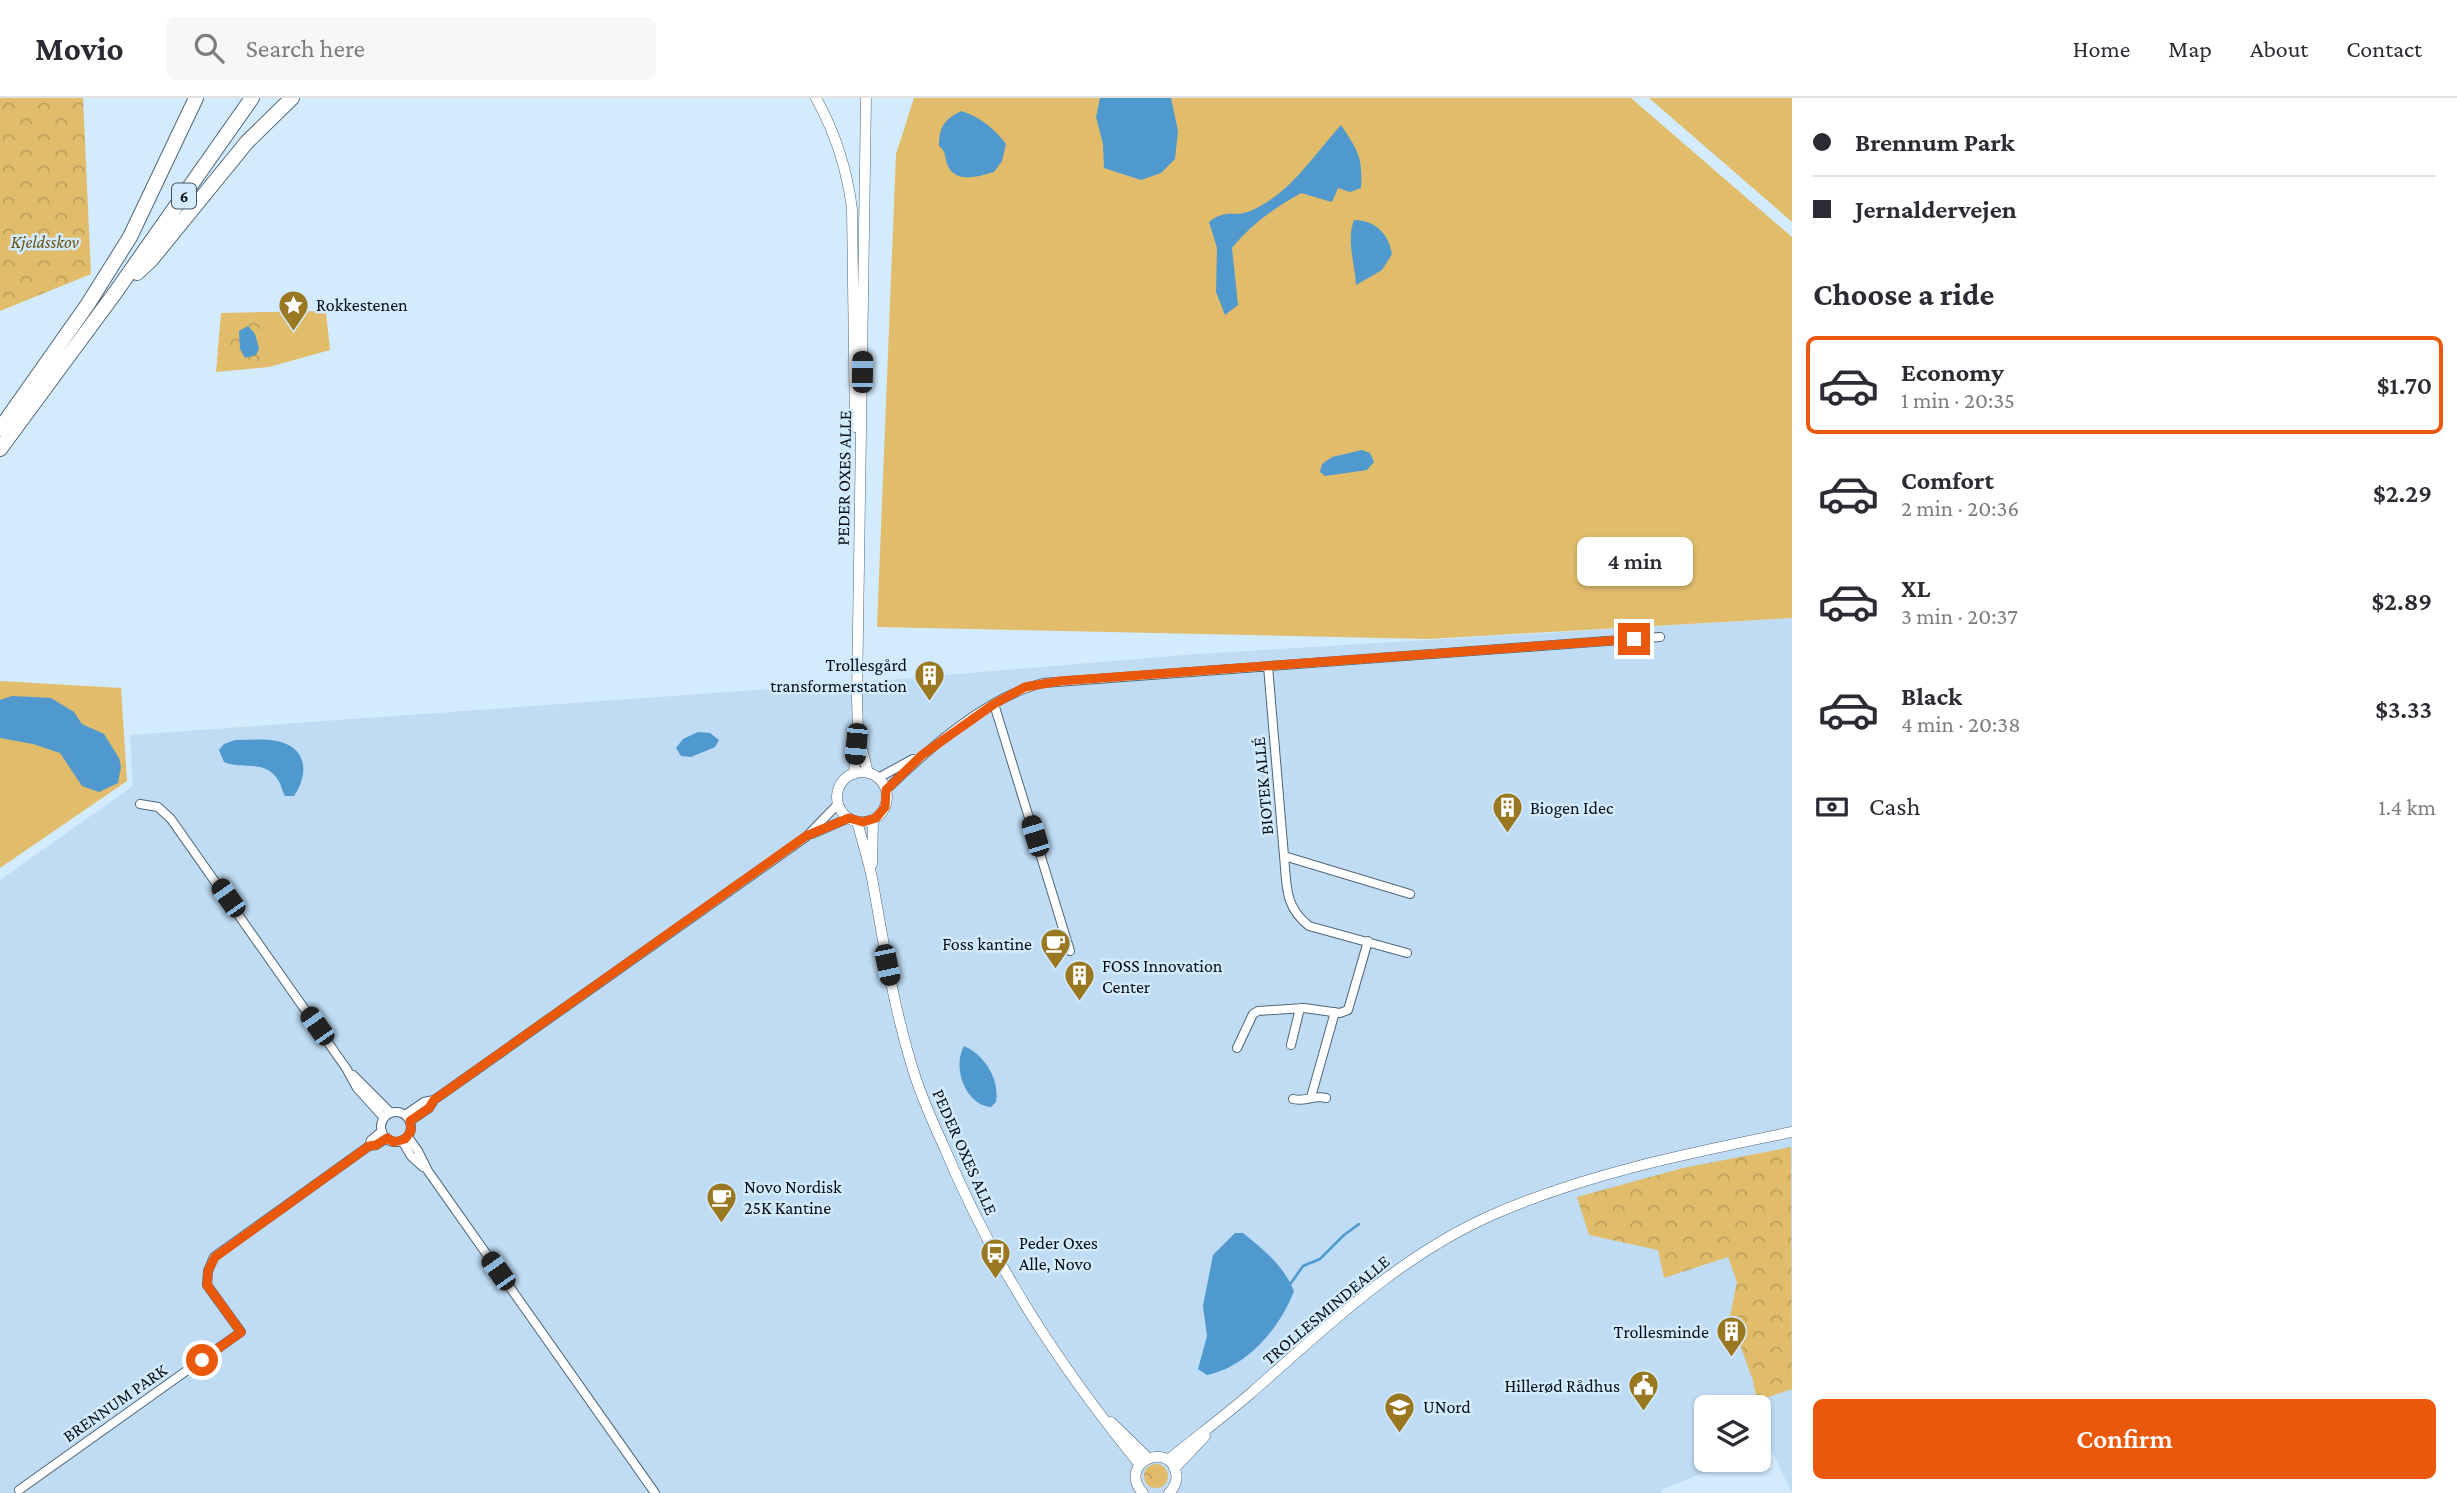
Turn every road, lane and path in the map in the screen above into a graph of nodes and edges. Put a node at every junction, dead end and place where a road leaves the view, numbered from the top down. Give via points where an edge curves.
1 (196, 98) edge
2 (252, 98) edge
3 (292, 98) edge
4 (816, 98) edge
5 (866, 98) edge
6 (115, 293) junction
7 (0, 429) edge
8 (0, 449) edge
9 (860, 475) junction
10 (1660, 637) dead end
11 (1268, 666) junction
12 (994, 704) junction
13 (859, 733) junction
14 (922, 755) junction
15 (854, 774) junction
16 (873, 776) junction
17 (886, 790) junction
18 (140, 804) dead end
19 (838, 804) junction
20 (873, 819) junction
21 (853, 820) junction
22 (806, 836) junction
23 (1284, 856) junction
24 (871, 875) junction
25 (1410, 894) dead end
26 (1368, 941) junction
27 (1070, 951) dead end
28 (1407, 954) dead end
29 (1300, 1008) junction
30 (1335, 1012) junction
31 (1291, 1045) dead end
32 (1237, 1048) dead end
33 (1311, 1097) junction
34 (1326, 1098) dead end
35 (1293, 1099) dead end
36 (388, 1115) junction
37 (407, 1118) junction
38 (1792, 1132) edge
39 (384, 1134) junction
40 (405, 1139) junction
41 (1144, 1462) junction
42 (1171, 1464) junction
43 (19, 1490) dead end
44 (1174, 1491) edge
45 (655, 1493) edge
46 (1143, 1493) edge

1 - 7 highway via 119,256
2 - 6 highway, 6
3 - 6 highway via 247,142 151,260
4 - 9 street via 836,139 852,209 854,407
5 - 9 street, PEDER OXES ALLE
6 - 8 highway, 6
9 - 13 street, PEDER OXES ALLE
10 - 11 street
11 - 12 street via 1043,683
11 - 23 street, BIOTEK ALLÉ
12 - 14 street
12 - 27 street
13 - 15 street, PEDER OXES ALLE
13 - 16 street, PEDER OXES ALLE
14 - 16 street
14 - 17 street
15 - 16 street
15 - 19 street via 840,786
16 - 17 street
17 - 20 street via 885,807
18 - 36 street via 158,807 171,819 357,1088
19 - 21 street
19 - 22 street
20 - 21 street
20 - 24 street, PEDER OXES ALLE
21 - 22 street
21 - 24 street, PEDER OXES ALLE
22 - 37 street via 434,1100 429,1108
23 - 25 street, BIOTEK ALLÉ
23 - 26 street via 1289,900 1299,918 1309,926
24 - 41 street, PEDER OXES ALLE via 897,1013 915,1077 954,1172 1027,1312 1100,1412
26 - 28 street
26 - 30 street via 1350,1009
29 - 30 street
29 - 31 street
29 - 32 street via 1253,1014
30 - 33 street
33 - 34 street
33 - 35 street
36 - 37 street
36 - 39 street
37 - 40 street via 411,1128
38 - 42 street, TROLLESMINDEALLE via 1624,1168 1490,1216 1441,1242 1378,1284
39 - 40 street via 394,1142
39 - 43 street, BRENNUM PARK via 215,1257 207,1285 241,1332
40 - 45 street via 418,1151
41 - 42 street via 1155,1457
41 - 46 street via 1137,1470 1136,1483
42 - 44 street via 1177,1482

